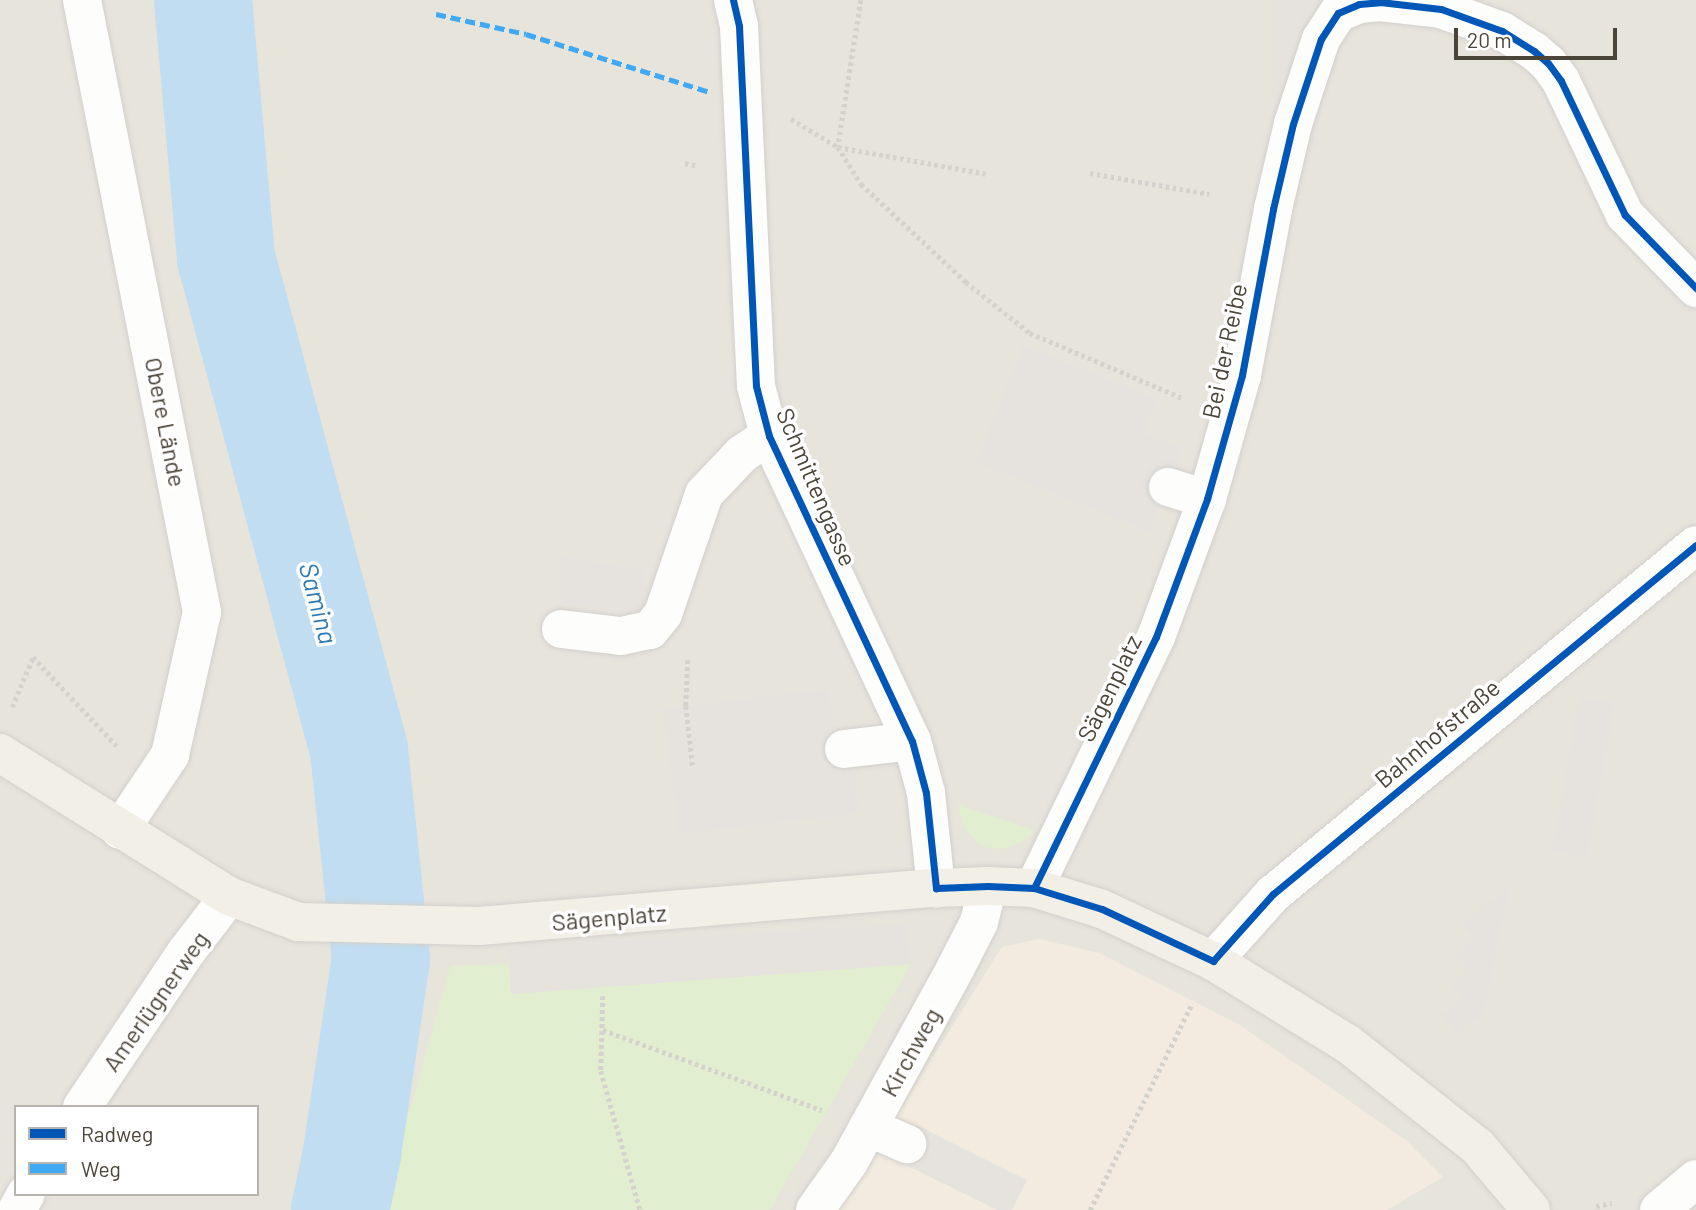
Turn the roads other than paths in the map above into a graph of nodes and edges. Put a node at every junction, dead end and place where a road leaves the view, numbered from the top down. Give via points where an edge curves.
1 (82, 0) edge
2 (733, 0) edge
3 (1696, 288) edge
4 (769, 436) junction
5 (1168, 487) dead end
6 (1207, 499) junction
7 (1696, 545) edge
8 (561, 629) dead end
9 (4, 735) edge
10 (912, 741) junction
11 (844, 749) dead end
12 (120, 830) junction
13 (988, 886) junction
14 (936, 888) junction
15 (1034, 888) junction
16 (229, 896) junction
17 (1213, 961) junction
18 (83, 1105) edge
19 (868, 1127) junction
20 (907, 1144) dead end
21 (1696, 1179) edge
22 (815, 1210) edge
23 (1531, 1210) edge
24 (1659, 1210) edge

1 - 12 street, Obere Lände via 202,612 170,755
2 - 4 street, Schmittengasse via 739,26 757,386
3 - 6 street, Bei der Reibe via 1625,215 1548,63 1502,31 1441,9 1380,2 1338,13 1321,38 1293,124 1242,375
4 - 8 street via 742,454 704,494 663,614 650,630 621,636
4 - 10 street, Schmittengasse
5 - 6 street
6 - 15 street, Sägenplatz via 1156,637
7 - 17 street, Bahnhofstraße via 1273,894
9 - 12 main road, Sägenplatz
10 - 11 street
10 - 14 street, Schmittengasse via 926,793
12 - 16 main road, Sägenplatz
13 - 14 main road, Sägenplatz
13 - 15 main road, Sägenplatz
13 - 19 street, Kirchweg via 979,922
14 - 16 main road, Sägenplatz via 456,927 298,922
15 - 17 main road, Sägenplatz via 1102,909
16 - 18 street, Amerlügnerweg
17 - 23 main road, Sägenplatz via 1348,1044 1416,1095 1478,1147
19 - 20 street
19 - 22 street, Kirchweg
21 - 24 street

